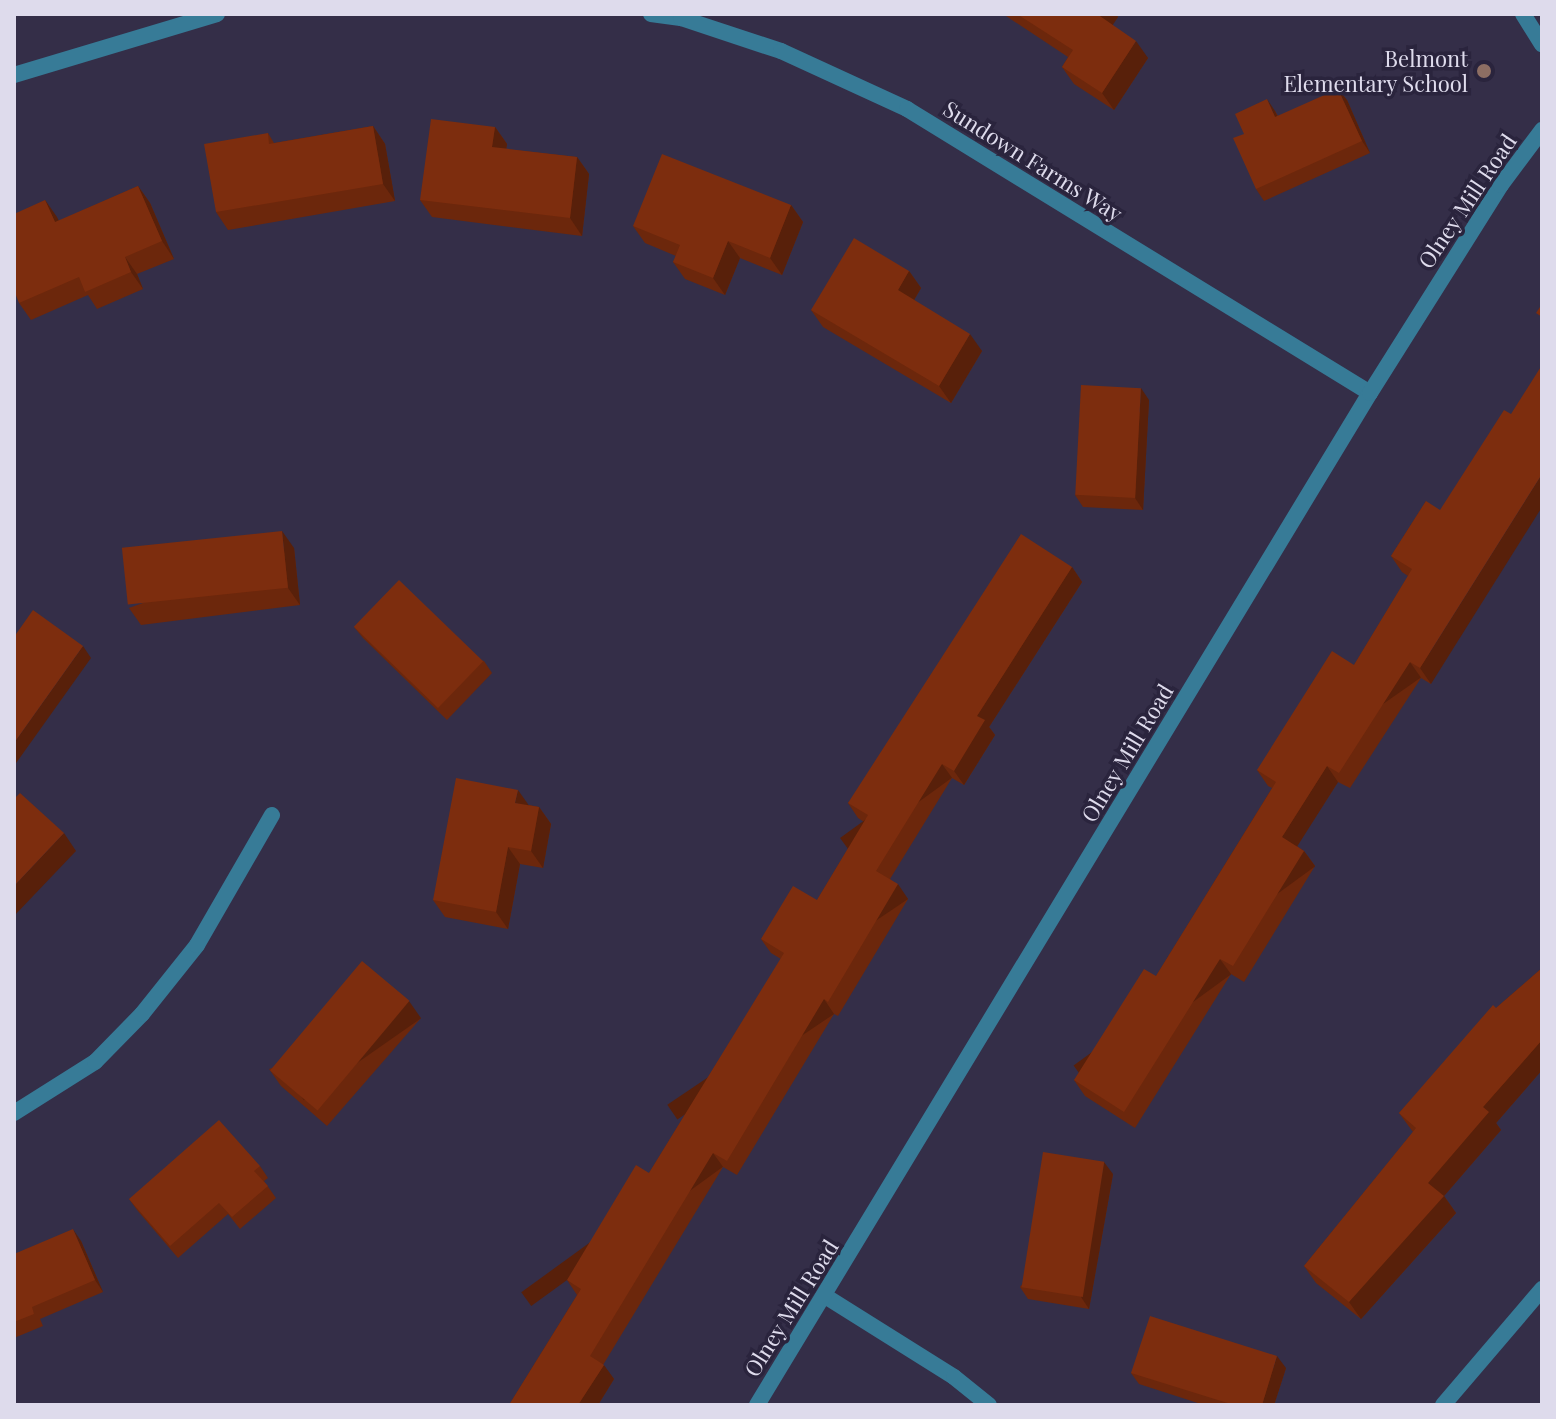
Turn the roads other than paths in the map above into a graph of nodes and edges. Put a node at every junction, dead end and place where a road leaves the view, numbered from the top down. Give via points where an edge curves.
1 (217, 14) edge
2 (651, 14) edge
3 (1523, 14) edge
4 (1542, 44) edge
5 (14, 75) edge
6 (1542, 130) edge
7 (1370, 393) junction
8 (272, 815) dead end
9 (14, 1113) edge
10 (1542, 1289) edge
11 (825, 1296) junction
12 (757, 1405) edge
13 (989, 1405) edge
14 (1443, 1405) edge

1 - 5 street
2 - 7 street, Sundown Farms Way via 681,18 781,51 907,109
3 - 4 street
6 - 7 street, Olney Mill Road via 1501,185
7 - 11 street, Olney Mill Road
8 - 9 street via 197,945 142,1014 95,1062
10 - 14 street
11 - 12 street, Olney Mill Road
11 - 13 street

